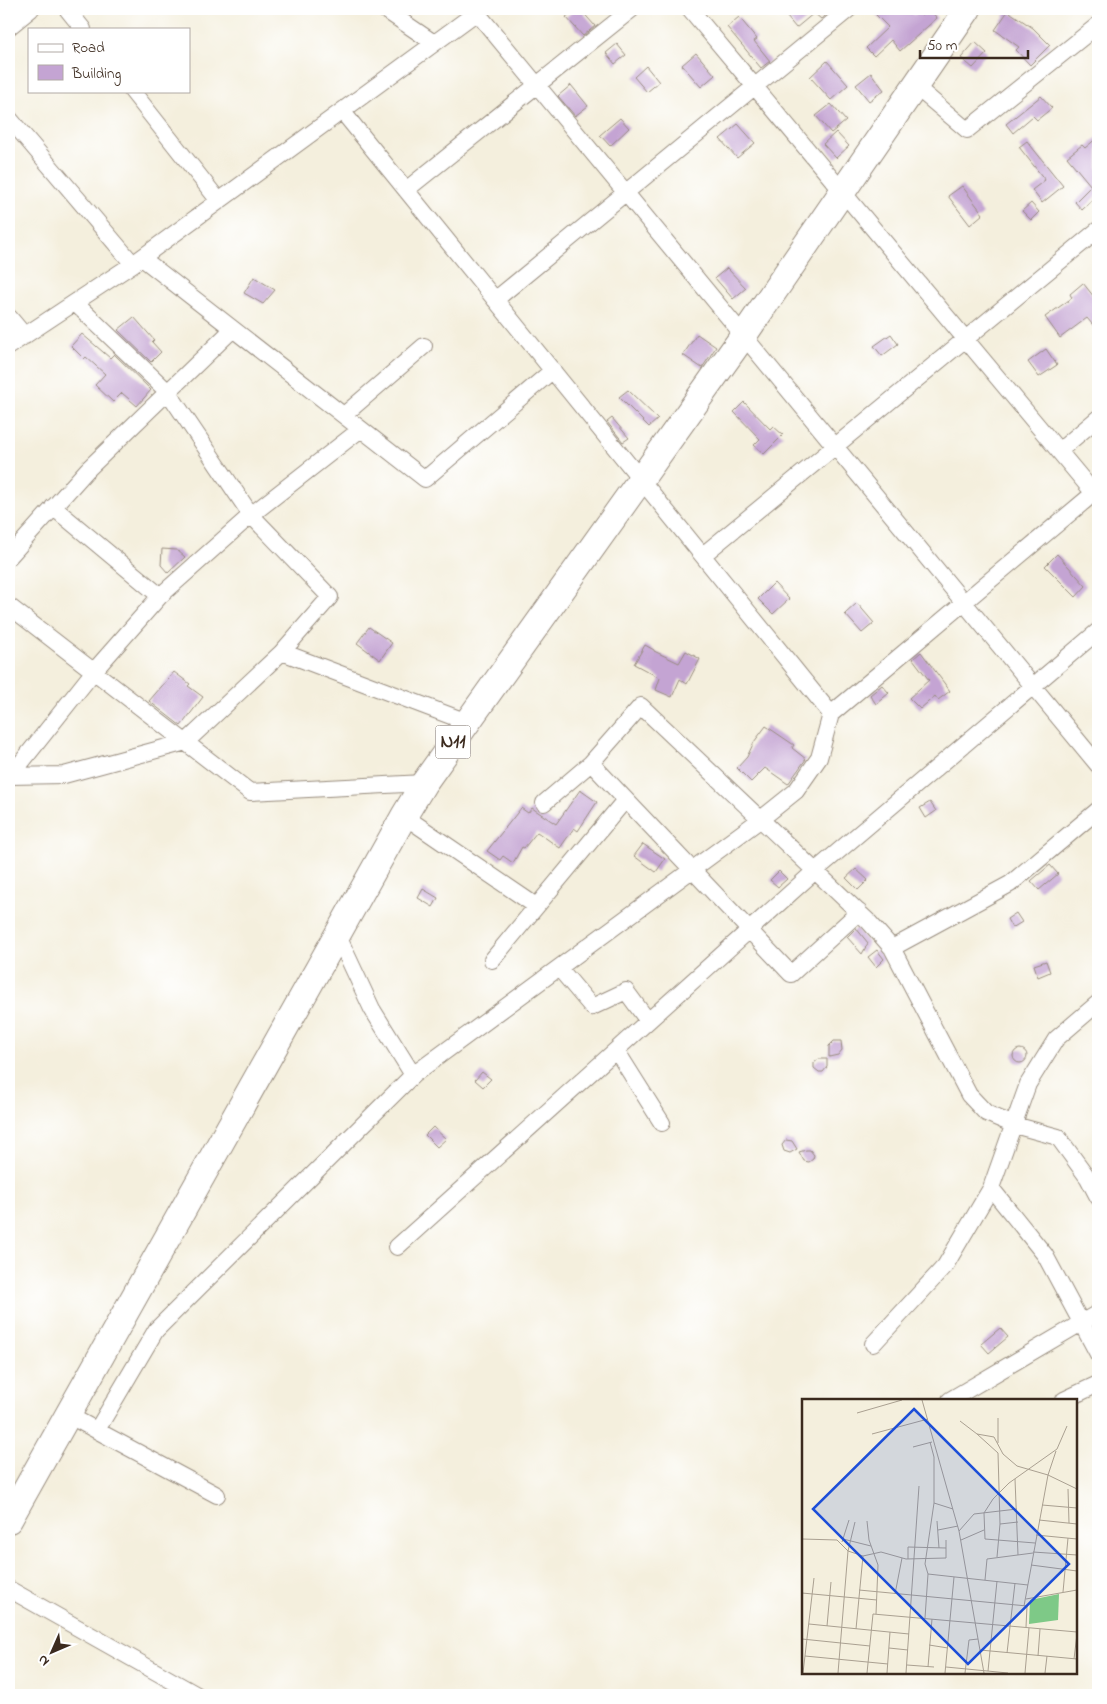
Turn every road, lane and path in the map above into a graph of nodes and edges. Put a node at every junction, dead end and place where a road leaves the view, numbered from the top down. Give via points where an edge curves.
1 (31, 9) edge
2 (67, 9) edge
3 (384, 9) edge
4 (632, 9) edge
5 (690, 9) edge
6 (849, 9) edge
7 (476, 10) edge
8 (966, 10) edge
9 (1098, 25) edge
10 (9, 27) edge
11 (82, 28) edge
12 (434, 43) junction
13 (537, 85) junction
14 (755, 86) junction
15 (915, 86) junction
16 (133, 92) edge
17 (342, 111) junction
18 (9, 118) edge
19 (406, 190) junction
20 (626, 192) junction
21 (842, 192) junction
22 (219, 201) junction
23 (1098, 230) edge
24 (138, 261) junction
25 (495, 300) junction
26 (75, 303) junction
27 (9, 317) edge
28 (233, 329) junction
29 (744, 335) junction
30 (25, 336) junction
31 (966, 339) junction
32 (9, 346) edge
33 (424, 346) dead end
34 (552, 370) junction
35 (168, 392) junction
36 (344, 416) junction
37 (1098, 418) edge
38 (360, 429) junction
39 (835, 446) junction
40 (1059, 451) junction
41 (641, 479) junction
42 (1096, 496) edge
43 (53, 507) junction
44 (251, 514) junction
45 (703, 556) junction
46 (9, 557) edge
47 (160, 596) junction
48 (964, 602) junction
49 (9, 606) edge
50 (1098, 631) edge
51 (282, 652) junction
52 (94, 671) junction
53 (1033, 686) junction
54 (831, 714) junction
55 (467, 722) junction
56 (186, 742) junction
57 (591, 763) junction
58 (1098, 765) edge
59 (10, 777) edge
60 (424, 783) junction
61 (625, 800) junction
62 (544, 803) dead end
63 (1098, 810) edge
64 (404, 816) junction
65 (761, 819) junction
66 (692, 870) junction
67 (815, 871) junction
68 (536, 906) junction
69 (859, 912) junction
70 (749, 930) junction
71 (337, 934) junction
72 (892, 948) junction
73 (492, 960) dead end
74 (559, 968) junction
75 (1098, 1003) edge
76 (648, 1021) junction
77 (616, 1050) junction
78 (413, 1075) junction
79 (662, 1123) dead end
80 (1014, 1125) junction
81 (1093, 1174) edge
82 (991, 1188) junction
83 (1098, 1197) edge
84 (397, 1247) dead end
85 (1098, 1313) edge
86 (1082, 1323) junction
87 (873, 1344) dead end
88 (1098, 1354) edge
89 (1098, 1384) edge
90 (952, 1399) edge
91 (1066, 1399) edge
92 (68, 1415) junction
93 (97, 1430) junction
94 (217, 1495) dead end
95 (9, 1520) edge
96 (9, 1589) edge
97 (197, 1695) edge

1 - 10 street
2 - 11 street
3 - 12 street
4 - 13 street
5 - 14 street
6 - 14 street
7 - 12 street
7 - 13 street
8 - 15 main road, N11
9 - 15 street via 967,130
12 - 17 street
13 - 19 street
13 - 20 street
14 - 20 street
14 - 21 street
15 - 21 main road, N11
16 - 22 street
17 - 19 street
17 - 22 street
18 - 24 street
19 - 25 street
20 - 25 street
20 - 29 street
21 - 29 main road, N11
21 - 31 street
22 - 24 street
23 - 31 street
24 - 26 street
24 - 28 street
25 - 34 street
26 - 30 street
26 - 35 street
27 - 30 street
28 - 35 street
28 - 36 street
29 - 39 street
29 - 41 main road, N11
30 - 32 street
31 - 39 street
31 - 40 street
33 - 36 street
34 - 38 street via 424,479
34 - 41 street
35 - 43 street
35 - 44 street
36 - 38 street
37 - 40 street
38 - 44 street
39 - 45 street
39 - 48 street
40 - 42 street
41 - 45 street
41 - 55 main road, N11
42 - 48 street
43 - 46 street
43 - 47 street
44 - 47 street
44 - 51 street via 330,596
45 - 54 street
47 - 52 street
48 - 53 street
48 - 54 street
49 - 52 street
50 - 53 street
51 - 55 street
51 - 56 street
52 - 56 street
52 - 59 street
53 - 58 street
53 - 67 street
54 - 65 street via 819,758 796,791
55 - 60 main road, N11
56 - 59 street via 64,775
56 - 60 street via 250,792
57 - 61 street
57 - 62 street
57 - 65 street via 642,706
60 - 64 main road, N11
61 - 66 street
61 - 68 street
63 - 72 street via 1010,884
64 - 68 street
64 - 71 main road, N11
65 - 66 street
65 - 67 street
66 - 70 street
66 - 74 street
67 - 69 street
67 - 70 street
68 - 73 street
69 - 70 street via 791,974
69 - 72 street
70 - 76 street
71 - 78 street via 372,1009
71 - 92 main road, N11
72 - 80 street via 969,1095 986,1113
74 - 76 street via 592,1007 626,991
74 - 78 street
75 - 80 street via 1056,1039 1028,1084
76 - 77 street
77 - 79 street
77 - 84 street
78 - 93 street via 156,1330
80 - 81 street via 1058,1137
80 - 82 street
81 - 83 street
82 - 86 street via 1045,1255
82 - 87 street via 945,1266
85 - 86 street
86 - 88 street
86 - 90 street
89 - 91 street
92 - 93 street
92 - 95 main road, N11
93 - 94 street
96 - 97 street

